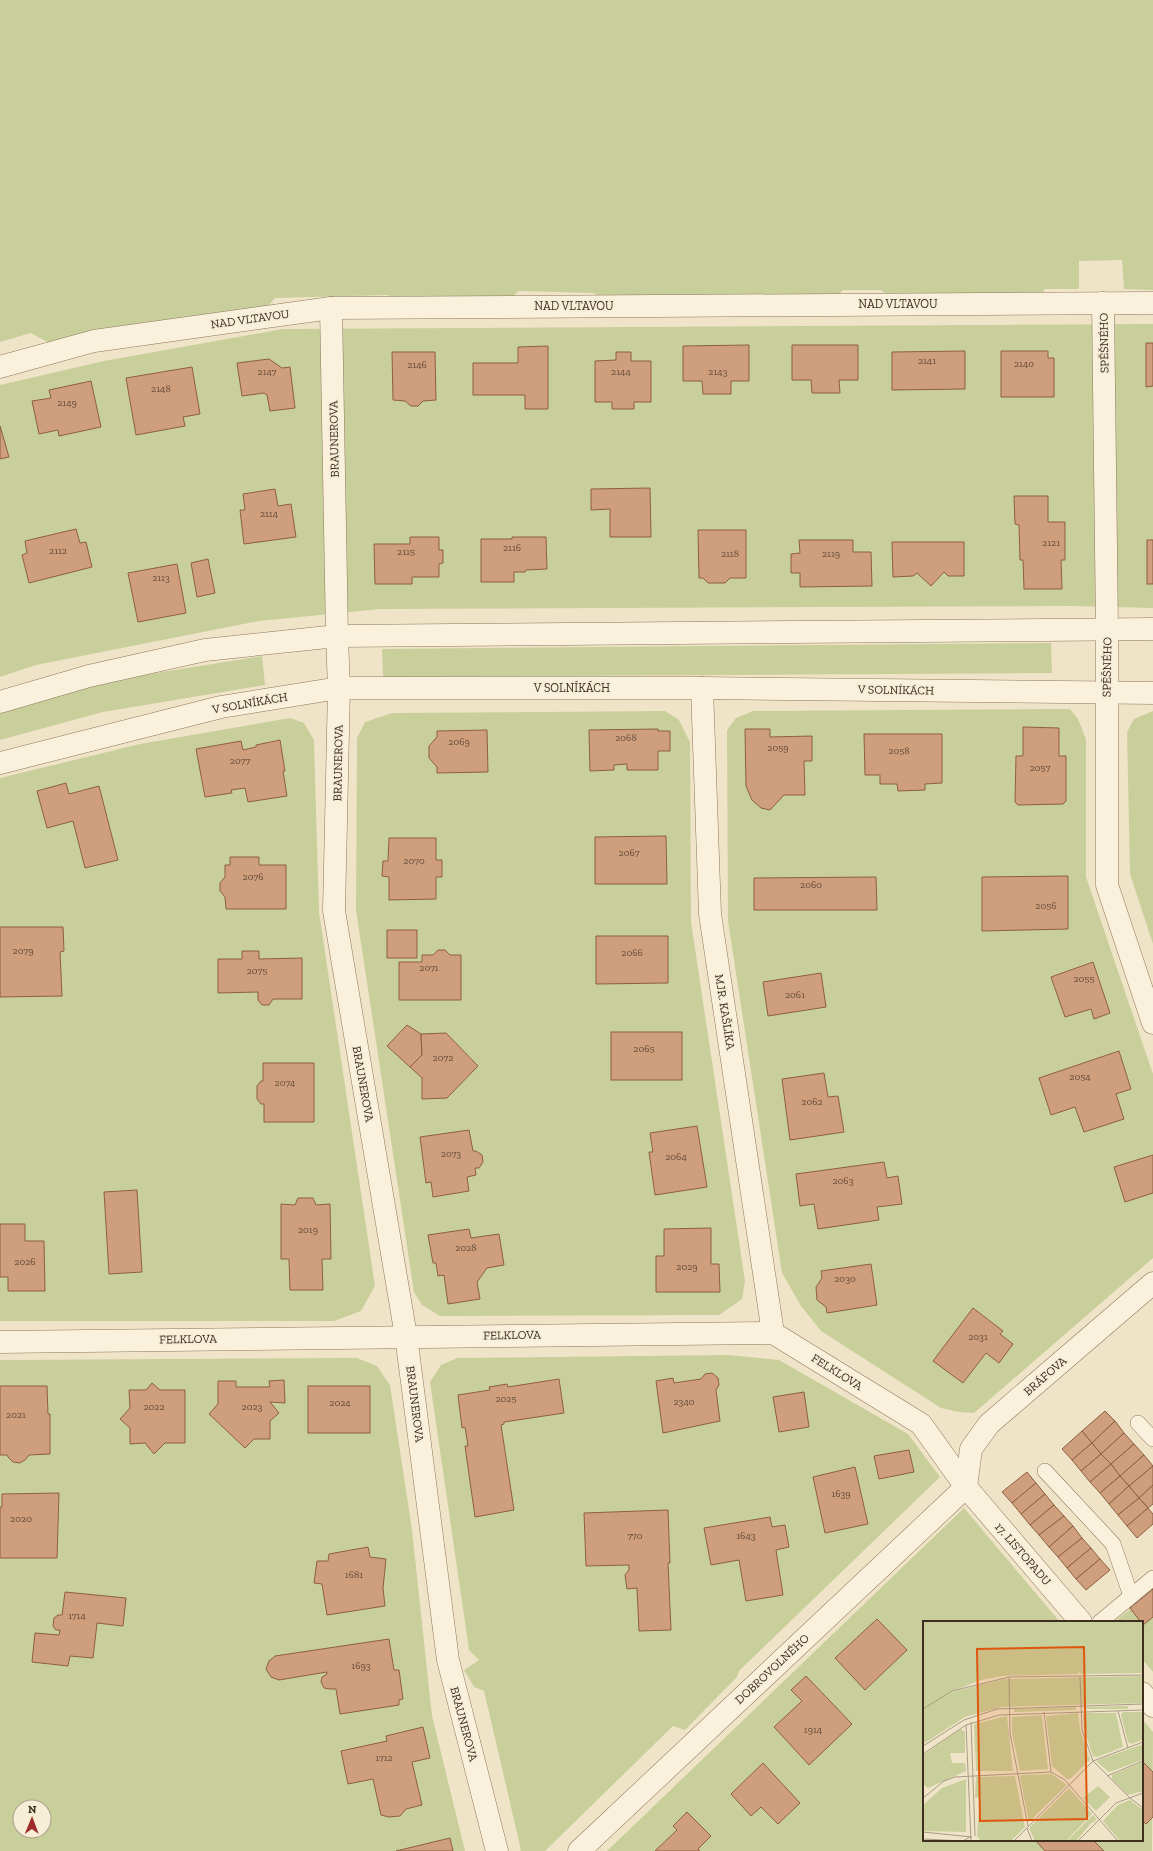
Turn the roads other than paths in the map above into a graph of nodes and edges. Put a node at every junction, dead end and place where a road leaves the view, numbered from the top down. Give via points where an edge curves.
1 (1103, 303) junction
2 (1153, 303) edge
3 (332, 308) junction
4 (0, 367) edge
5 (1107, 630) junction
6 (1153, 630) edge
7 (337, 636) junction
8 (339, 688) junction
9 (702, 688) junction
10 (1106, 693) junction
11 (1153, 693) edge
12 (0, 702) edge
13 (0, 763) edge
14 (1153, 1023) edge
15 (1153, 1282) edge
16 (774, 1333) junction
17 (406, 1336) junction
18 (0, 1342) edge
19 (1138, 1423) dead end
20 (1153, 1439) edge
21 (1046, 1471) dead end
22 (966, 1487) junction
23 (1153, 1578) edge
24 (1131, 1596) junction
25 (1080, 1621) edge
26 (1101, 1621) edge
27 (1143, 1694) edge
28 (1153, 1706) edge
29 (497, 1851) edge
30 (579, 1851) edge

1 - 2 street, NAD VLTAVOU
1 - 3 street, NAD VLTAVOU
1 - 5 street, SPĚŠNÉHO
3 - 4 street, NAD VLTAVOU via 94,341
3 - 7 street, BRAUNEROVA
5 - 6 street
5 - 7 street
5 - 10 street, SPĚŠNÉHO
7 - 8 street, BRAUNEROVA
7 - 12 street via 205,650 89,676
8 - 9 street, V SOLNÍKÁCH
8 - 13 street, V SOLNÍKÁCH via 221,707
8 - 17 street, BRAUNEROVA via 334,911
9 - 10 street, V SOLNÍKÁCH
9 - 16 street, MJR. KAŠLÍKA via 710,914
10 - 11 street, V SOLNÍKÁCH
10 - 14 street, SPĚŠNÉHO via 1107,885
15 - 22 street, BRÁFOVA via 989,1424 971,1449
16 - 17 street, FELKLOVA
16 - 22 street, FELKLOVA via 921,1424
17 - 18 street, FELKLOVA
17 - 29 street, BRAUNEROVA via 448,1660
19 - 20 lane
21 - 24 lane via 1113,1544
22 - 25 street, 17. LISTOPADU
22 - 30 street, DOBROVOLNÉHO
23 - 24 lane
24 - 26 lane
27 - 28 street

